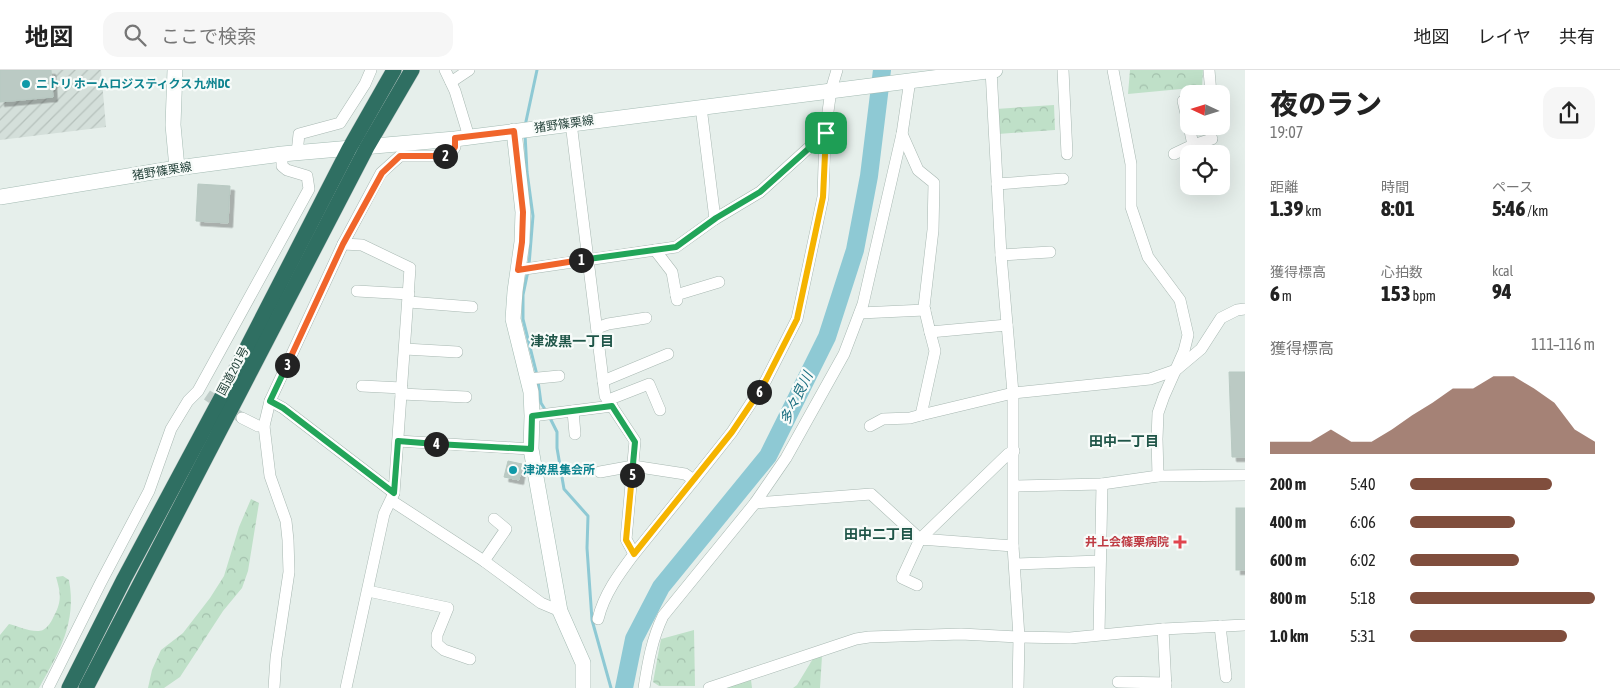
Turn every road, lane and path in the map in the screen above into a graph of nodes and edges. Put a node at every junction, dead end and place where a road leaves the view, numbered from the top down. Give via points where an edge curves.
1 (175, 70) edge
2 (371, 70) edge
3 (394, 70) edge
4 (412, 70) edge
5 (445, 70) edge
6 (469, 70) edge
7 (837, 70) edge
8 (993, 70) edge
9 (1063, 70) edge
10 (1113, 70) edge
11 (1209, 70) edge
12 (909, 77) edge
13 (451, 82) junction
14 (1210, 85) edge
15 (833, 90) junction
16 (701, 107) junction
17 (571, 123) junction
18 (514, 131) junction
19 (826, 133) junction
20 (902, 134) junction
21 (462, 138) junction
22 (1212, 139) dead end
23 (1196, 145) edge
24 (367, 147) junction
25 (348, 149) junction
26 (1180, 151) edge
27 (289, 154) junction
28 (1067, 154) dead end
29 (1174, 154) dead end
30 (178, 168) junction
31 (1063, 179) dead end
32 (997, 184) junction
33 (0, 196) edge
34 (716, 218) junction
35 (343, 244) junction
36 (655, 250) junction
37 (1050, 252) dead end
38 (1001, 255) junction
39 (588, 259) junction
40 (518, 270) junction
41 (719, 282) dead end
42 (357, 292) dead end
43 (409, 298) junction
44 (472, 307) dead end
45 (1245, 309) edge
46 (925, 310) junction
47 (860, 313) junction
48 (646, 318) dead end
49 (1007, 325) junction
50 (597, 328) junction
51 (930, 332) junction
52 (405, 349) junction
53 (457, 352) dead end
54 (668, 354) dead end
55 (1176, 370) junction
56 (559, 376) dead end
57 (528, 380) junction
58 (604, 381) junction
59 (362, 386) dead end
60 (402, 391) junction
61 (1013, 393) junction
62 (466, 397) dead end
63 (270, 401) junction
64 (610, 403) junction
65 (660, 410) dead end
66 (573, 411) junction
67 (921, 415) junction
68 (532, 416) junction
69 (242, 418) tunnel mouth
70 (264, 426) junction
71 (870, 426) dead end
72 (575, 434) dead end
73 (398, 441) junction
74 (531, 449) junction
75 (1014, 452) junction
76 (633, 466) junction
77 (600, 472) dead end
78 (1245, 474) edge
79 (1158, 476) junction
80 (694, 480) junction
81 (1102, 484) junction
82 (1014, 486) junction
83 (393, 497) junction
84 (755, 503) junction
85 (494, 519) dead end
86 (920, 539) junction
87 (1012, 546) junction
88 (634, 554) junction
89 (484, 561) junction
90 (1100, 561) junction
91 (1015, 564) junction
92 (917, 585) dead end
93 (368, 591) junction
94 (560, 611) junction
95 (598, 620) dead end
96 (1245, 624) edge
97 (1220, 626) junction
98 (1163, 629) junction
99 (1099, 634) junction
100 (1019, 637) junction
101 (470, 658) dead end
102 (1226, 677) dead end
103 (1118, 682) dead end
104 (1166, 685) edge
105 (48, 688) edge
106 (69, 688) edge
107 (86, 688) edge
108 (274, 688) edge
109 (346, 688) edge
110 (583, 688) edge
111 (644, 688) edge
112 (709, 688) edge
113 (1018, 688) edge

1 - 30 main road via 173,125
2 - 27 street via 340,122 299,134
3 - 25 highway, 国道201号
4 - 24 highway, 国道201号
5 - 13 street
6 - 13 street
7 - 15 street
8 - 12 main road, 猪野篠栗線
8 - 32 street
9 - 28 street
10 - 55 street via 1131,164 1131,207 1148,257 1180,300 1188,335
11 - 14 street
12 - 15 main road, 猪野篠栗線
12 - 20 street
13 - 21 street
15 - 16 main road, 猪野篠栗線
15 - 19 street
16 - 17 main road, 猪野篠栗線
16 - 34 street
17 - 18 main road, 猪野篠栗線
17 - 39 street
18 - 21 main road, 猪野篠栗線
18 - 40 main road via 523,212
19 - 34 street via 760,192
19 - 80 street via 823,197 797,319 766,380 732,432
20 - 46 street via 918,170 934,183 934,230
20 - 47 street
21 - 24 main road, 猪野篠栗線
21 - 35 street via 449,156 400,156 382,173
22 - 23 street
24 - 25 main road, 猪野篠栗線
24 - 107 highway, 国道201号
25 - 27 main road, 猪野篠栗線
25 - 106 highway, 国道201号
26 - 29 street
27 - 30 main road, 猪野篠栗線
27 - 105 street via 282,166 306,176 309,189 203,393 188,400 171,429 150,491
30 - 33 main road, 猪野篠栗線
31 - 32 street
32 - 38 street
34 - 36 street via 676,247
35 - 43 street via 362,245 410,268
35 - 63 street
36 - 39 street
36 - 41 street via 672,272 677,298
37 - 38 street
38 - 49 street
39 - 40 street
39 - 50 street
40 - 57 main road via 513,319
42 - 43 street
43 - 44 street
43 - 52 street
45 - 55 street via 1221,318 1201,348
46 - 47 street
46 - 51 street
47 - 84 street via 844,354 826,387 786,458
48 - 50 street
49 - 51 street
49 - 61 street
50 - 58 street
51 - 67 street via 935,351
52 - 53 street
52 - 60 street
54 - 58 street
55 - 61 street via 1150,378
55 - 79 street via 1158,413
56 - 57 street
57 - 68 main road
58 - 64 street via 605,396
59 - 60 street
60 - 62 street
60 - 73 street
61 - 67 street
61 - 75 street
63 - 70 street
63 - 83 street
64 - 65 street via 649,384
64 - 66 street
64 - 76 street via 635,442
66 - 68 street
66 - 72 street
67 - 71 street via 884,419
68 - 74 main road
69 - 70 street
70 - 108 street via 270,476 286,521 288,540 288,572
73 - 74 street
73 - 83 street
74 - 94 main road
75 - 82 street
75 - 86 street via 1008,454
76 - 77 street
76 - 80 street via 685,474
76 - 88 street via 626,540
78 - 79 street
79 - 81 street
80 - 88 street
81 - 82 street
81 - 90 street
82 - 87 street
83 - 89 street
83 - 93 street via 384,514
84 - 86 street via 871,494
84 - 111 street via 664,616 655,632
85 - 89 street via 506,530
86 - 87 street
86 - 92 street via 902,578
87 - 91 street
88 - 95 street via 613,582
89 - 94 street via 541,603
90 - 91 street
90 - 99 street
91 - 100 street
93 - 101 street via 448,608 436,635 438,644 444,650
93 - 109 street
94 - 110 main road via 583,663
96 - 97 street
97 - 98 street
97 - 102 street
98 - 99 street
98 - 104 street
99 - 100 street via 1070,638
100 - 112 street via 961,634 869,637
100 - 113 street
103 - 104 street

